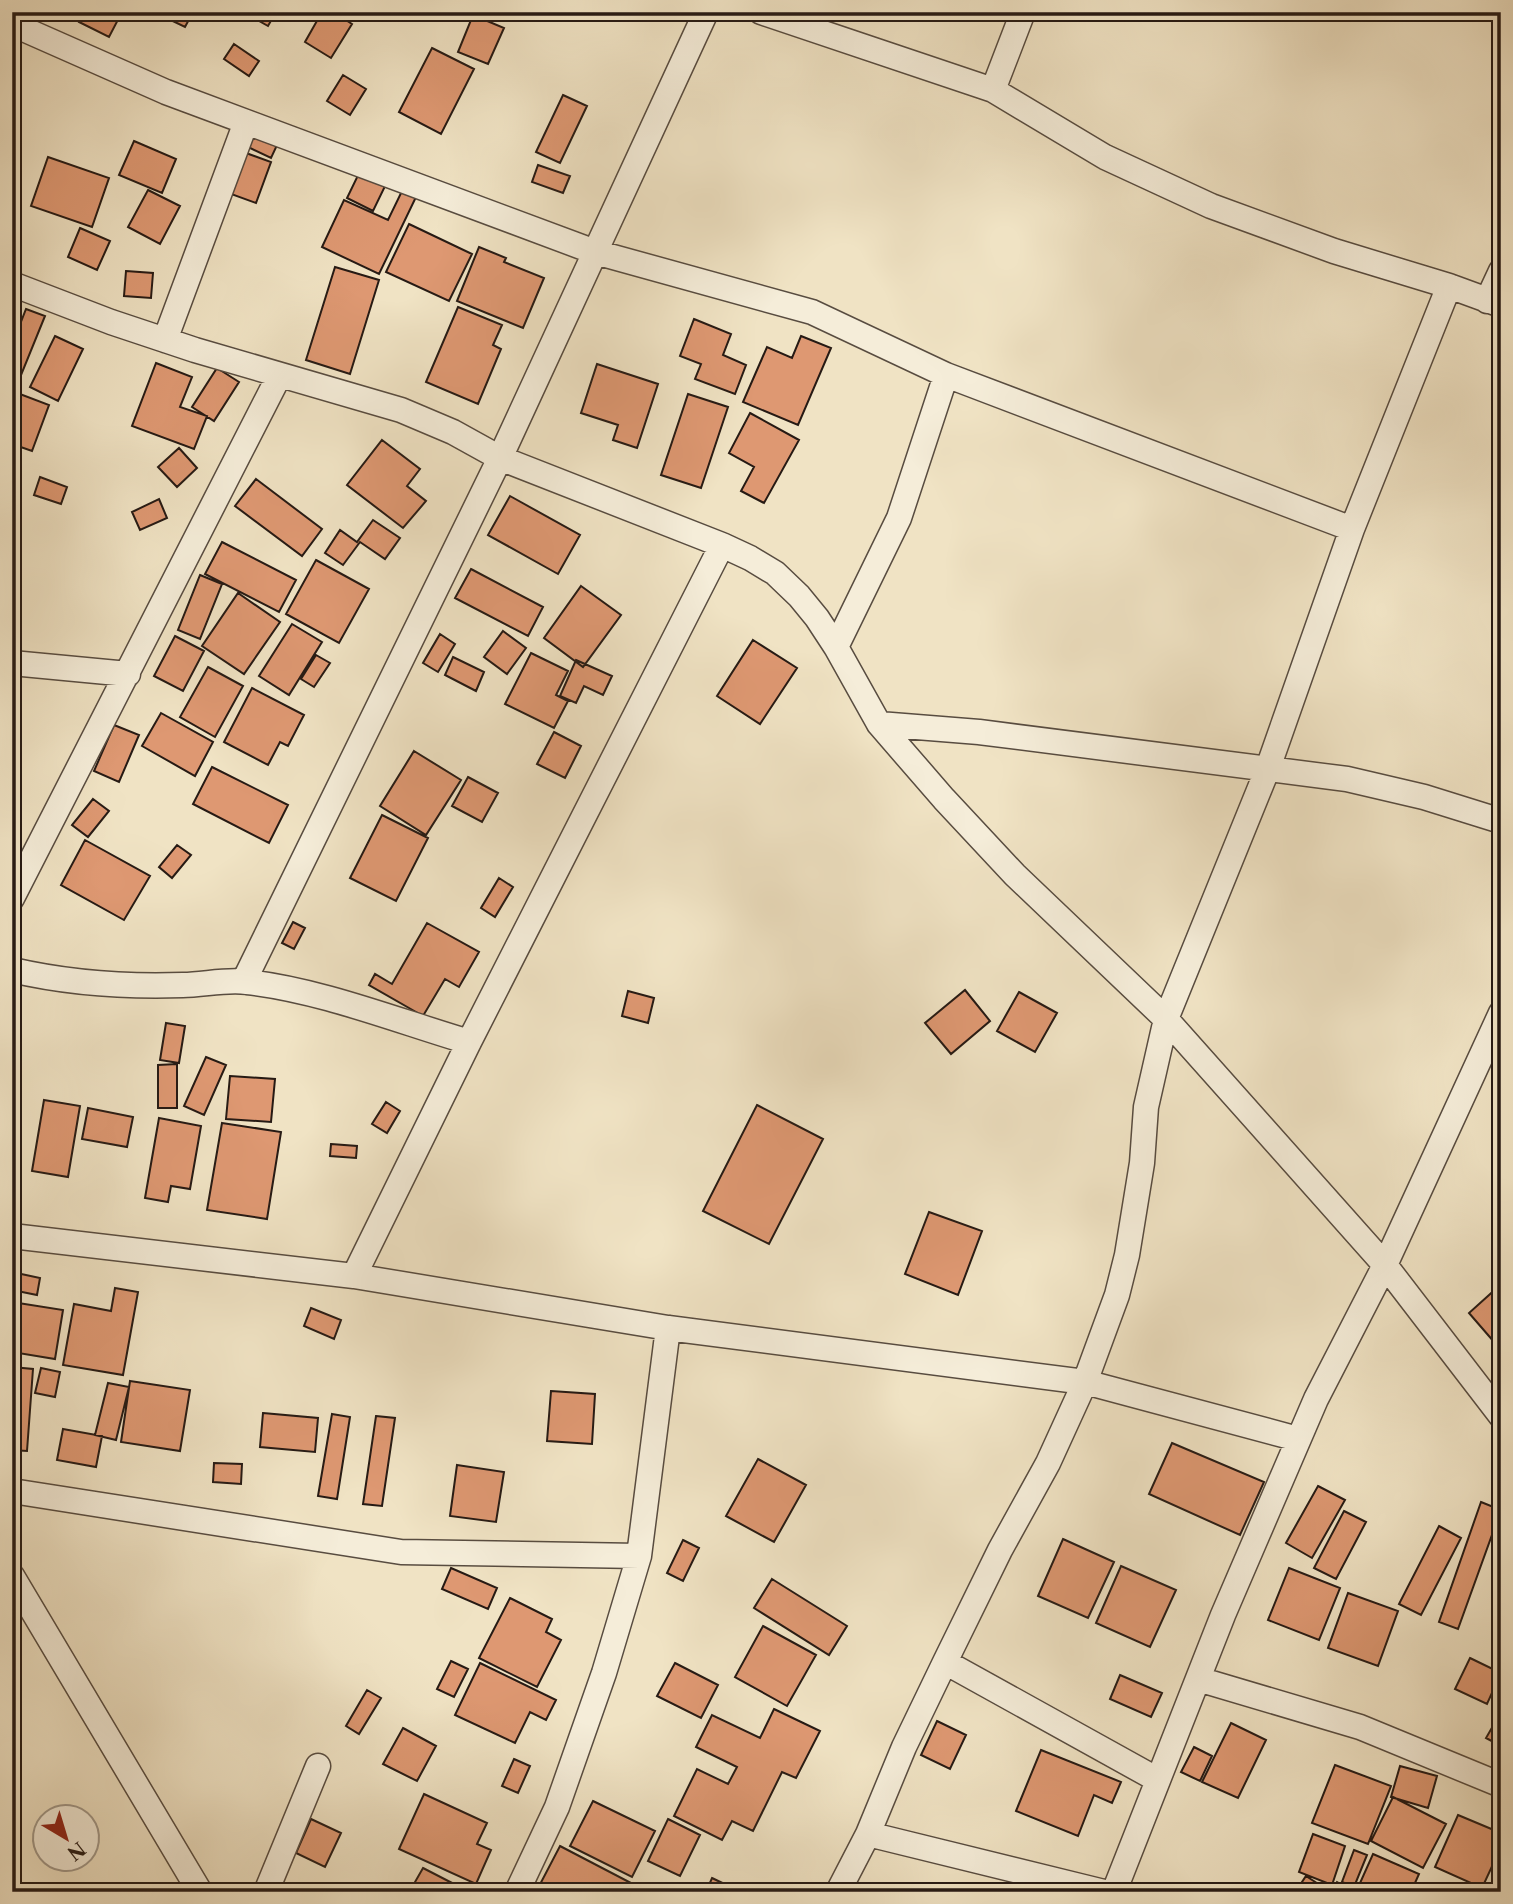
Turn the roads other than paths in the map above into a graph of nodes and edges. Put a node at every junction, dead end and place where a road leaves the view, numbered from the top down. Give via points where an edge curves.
1 (706, 12) edge
2 (761, 12) edge
3 (1023, 12) edge
4 (12, 24) edge
5 (993, 90) junction
6 (246, 122) junction
7 (595, 252) junction
8 (1501, 271) edge
9 (12, 284) edge
10 (1449, 286) junction
11 (1494, 303) edge
12 (164, 340) junction
13 (946, 375) junction
14 (279, 376) junction
15 (500, 458) junction
16 (1352, 528) junction
17 (722, 545) junction
18 (836, 647) junction
19 (12, 663) edge
20 (128, 674) junction
21 (879, 724) junction
22 (1268, 768) junction
23 (1501, 821) edge
24 (12, 898) edge
25 (12, 970) edge
26 (244, 981) junction
27 (1501, 1013) edge
28 (1166, 1019) junction
29 (469, 1042) junction
30 (12, 1236) edge
31 (1385, 1265) junction
32 (354, 1276) junction
33 (668, 1328) junction
34 (1085, 1382) junction
35 (1501, 1416) edge
36 (1298, 1439) junction
37 (12, 1491) edge
38 (639, 1556) junction
39 (12, 1576) edge
40 (945, 1662) junction
41 (1198, 1679) junction
42 (317, 1766) dead end
43 (1158, 1780) junction
44 (1501, 1785) edge
45 (868, 1834) junction
46 (201, 1892) edge
47 (266, 1892) edge
48 (517, 1892) edge
49 (838, 1892) edge
50 (1104, 1892) edge
51 (1114, 1892) edge

1 - 7 street
2 - 5 street
3 - 5 street
4 - 6 street
5 - 10 street via 1105,157 1211,206
6 - 7 street
6 - 12 street
7 - 13 street via 812,312
7 - 15 street
8 - 11 street
9 - 12 street
10 - 11 street
10 - 16 street
12 - 14 street
13 - 16 street
13 - 18 street via 899,518
14 - 15 street via 401,410
14 - 20 street
15 - 17 street
15 - 26 street
16 - 22 street
17 - 18 street via 775,573 817,618
17 - 29 street
18 - 21 street
19 - 20 street
20 - 24 street
21 - 22 street
21 - 28 street via 1016,875
22 - 23 street via 1347,779
22 - 28 street
25 - 26 street via 111,985
26 - 29 street via 295,990
27 - 31 street
28 - 31 street
28 - 34 street via 1146,1107 1127,1255
29 - 32 street
30 - 32 street
31 - 35 street
31 - 36 street
32 - 33 street
33 - 34 street
33 - 38 street
34 - 36 street
34 - 40 street
36 - 41 street
37 - 38 street via 401,1552
38 - 48 street via 557,1807
39 - 46 street
40 - 43 street
40 - 45 street
41 - 43 street
41 - 44 street via 1360,1727
42 - 47 street
43 - 51 street
45 - 49 street
45 - 50 street

